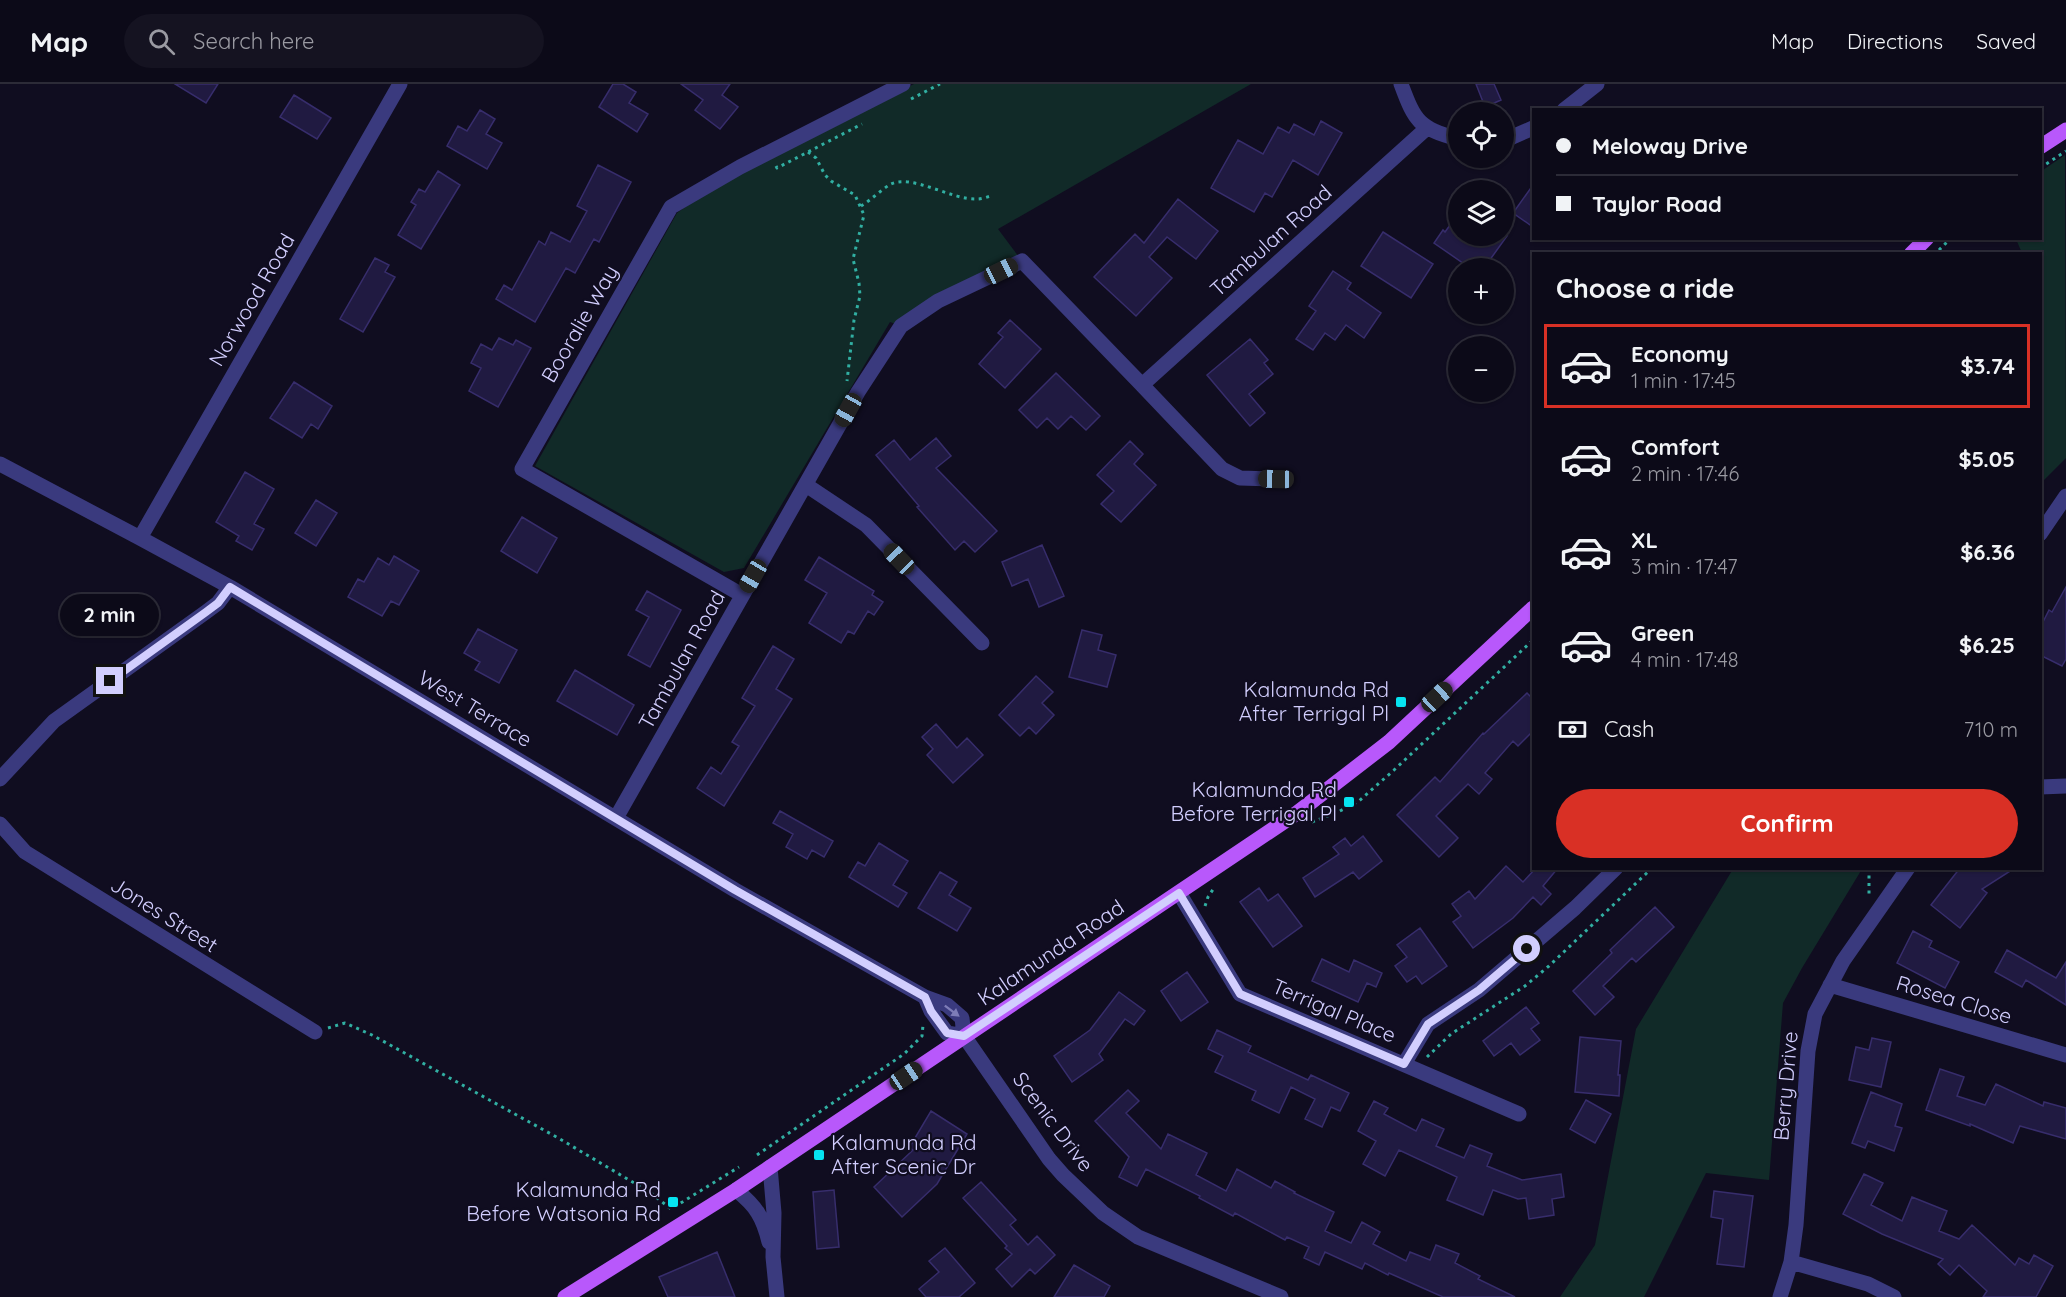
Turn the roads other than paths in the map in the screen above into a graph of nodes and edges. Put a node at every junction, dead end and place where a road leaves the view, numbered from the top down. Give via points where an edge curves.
1 (400, 84) edge
2 (1401, 84) edge
3 (1597, 84) edge
4 (897, 85) edge
5 (1567, 108) edge
6 (1427, 128) junction
7 (1532, 128) edge
8 (2066, 130) edge
9 (1448, 136) edge
10 (1514, 136) edge
11 (2042, 146) edge
12 (1925, 240) edge
13 (1913, 252) edge
14 (1142, 385) junction
15 (0, 464) edge
16 (1276, 479) dead end
17 (806, 485) junction
18 (2066, 496) edge
19 (2042, 531) edge
20 (140, 537) junction
21 (230, 587) junction
22 (742, 595) junction
23 (1532, 609) edge
24 (982, 643) dead end
25 (0, 779) edge
26 (2066, 786) edge
27 (2042, 787) edge
28 (616, 818) junction
29 (0, 824) edge
30 (1614, 870) edge
31 (1907, 870) edge
32 (1179, 893) junction
33 (1830, 985) junction
34 (315, 1032) road end
35 (964, 1036) junction
36 (2066, 1055) edge
37 (1410, 1067) junction
38 (1520, 1114) dead end
39 (770, 1167) junction
40 (736, 1190) junction
41 (773, 1257) junction
42 (1791, 1262) junction
43 (565, 1297) edge
44 (777, 1297) edge
45 (1281, 1297) edge
46 (1780, 1297) edge
47 (1894, 1297) edge

1 - 20 street, Norwood Road
2 - 6 street via 1409,107
3 - 5 street
4 - 22 street, Booralie Way via 671,207 522,469
6 - 9 street
6 - 14 street, Tambulan Road
7 - 10 street
8 - 11 main road
12 - 13 main road
14 - 16 street, Tambulan Road via 1222,469 1240,478
14 - 17 street, Tambulan Road via 1022,261 939,301 901,326 858,392
15 - 20 street, West Terrace
17 - 22 street, Tambulan Road
17 - 24 street via 866,525
18 - 19 street
20 - 21 street, West Terrace
21 - 25 street via 218,603 54,721
21 - 28 street, West Terrace
22 - 28 street, Tambulan Road
23 - 32 main road, Kalamunda Road via 1389,742 1342,780
26 - 27 street
28 - 35 street, West Terrace via 925,997 947,1033
29 - 34 street, Jones Street via 25,852
30 - 37 street via 1479,990 1428,1024
31 - 33 street, Berry Drive via 1843,960
32 - 35 main road, Kalamunda Road
32 - 37 street, Terrigal Place via 1240,994
33 - 36 street, Rosea Close
33 - 42 street, Berry Drive via 1815,1014 1808,1051
35 - 39 main road, Kalamunda Road
35 - 45 street, Scenic Drive via 1049,1159 1103,1213 1138,1238
37 - 38 street, Terrigal Place
39 - 40 main road, Kalamunda Road
39 - 41 street
40 - 41 street via 756,1208 766,1227
40 - 43 main road, Kalamunda Road
41 - 44 street
42 - 46 street, Berry Drive
42 - 47 street via 1869,1284

